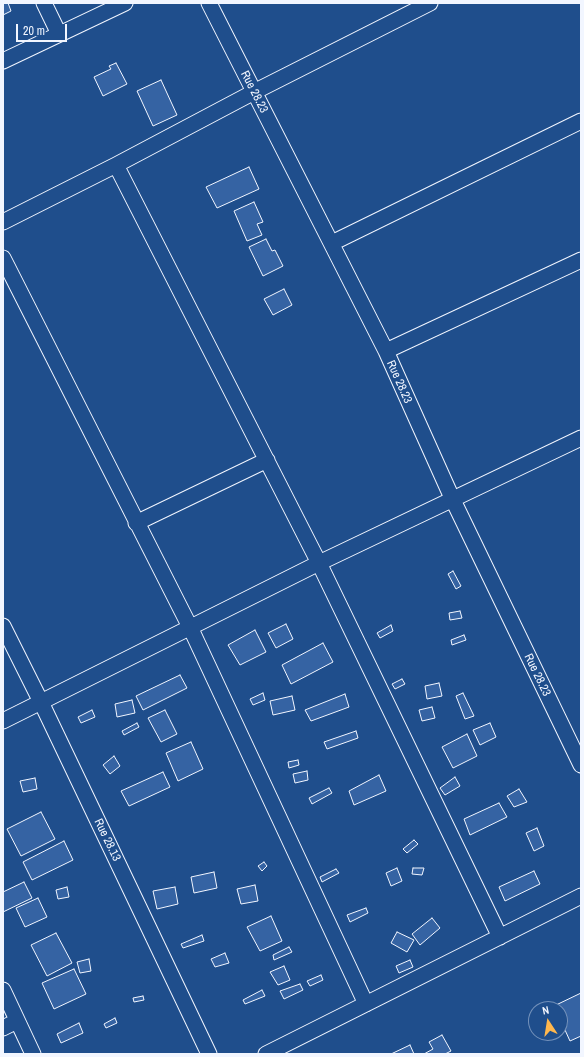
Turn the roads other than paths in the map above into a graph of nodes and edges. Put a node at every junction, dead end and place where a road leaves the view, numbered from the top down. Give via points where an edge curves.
1 (44, 3) edge
2 (125, 3) edge
3 (209, 3) edge
4 (430, 3) edge
5 (59, 34) junction
6 (3, 61) edge
7 (254, 92) junction
8 (581, 122) edge
9 (116, 166) junction
10 (3, 222) edge
11 (332, 243) junction
12 (3, 258) edge
13 (581, 260) edge
14 (386, 351) junction
15 (581, 438) edge
16 (267, 460) junction
17 (452, 498) junction
18 (136, 523) junction
19 (319, 563) junction
20 (3, 626) edge
21 (190, 627) junction
22 (41, 702) junction
23 (3, 721) edge
24 (581, 765) edge
25 (581, 896) edge
26 (500, 937) junction
27 (3, 990) edge
28 (366, 1004) junction
29 (17, 1021) junction
30 (3, 1028) edge
31 (33, 1054) edge
32 (209, 1054) edge
33 (266, 1054) edge

1 - 5 street
2 - 5 street
3 - 7 street, Rue 28.23
4 - 7 street
5 - 6 street
7 - 9 street
7 - 11 street, Rue 28.23
8 - 11 street
9 - 10 street
9 - 16 street
11 - 14 street, Rue 28.23
12 - 18 street
13 - 14 street
14 - 17 street, Rue 28.23
15 - 17 street
16 - 18 street
16 - 19 street
17 - 19 street
17 - 24 street, Rue 28.23
18 - 21 street
19 - 21 street
19 - 26 street
20 - 22 street, Rue 28.13
21 - 22 street
21 - 28 street
22 - 23 street
22 - 32 street, Rue 28.13
25 - 26 street
26 - 28 street
27 - 29 street
28 - 33 street
29 - 30 street
29 - 31 street

